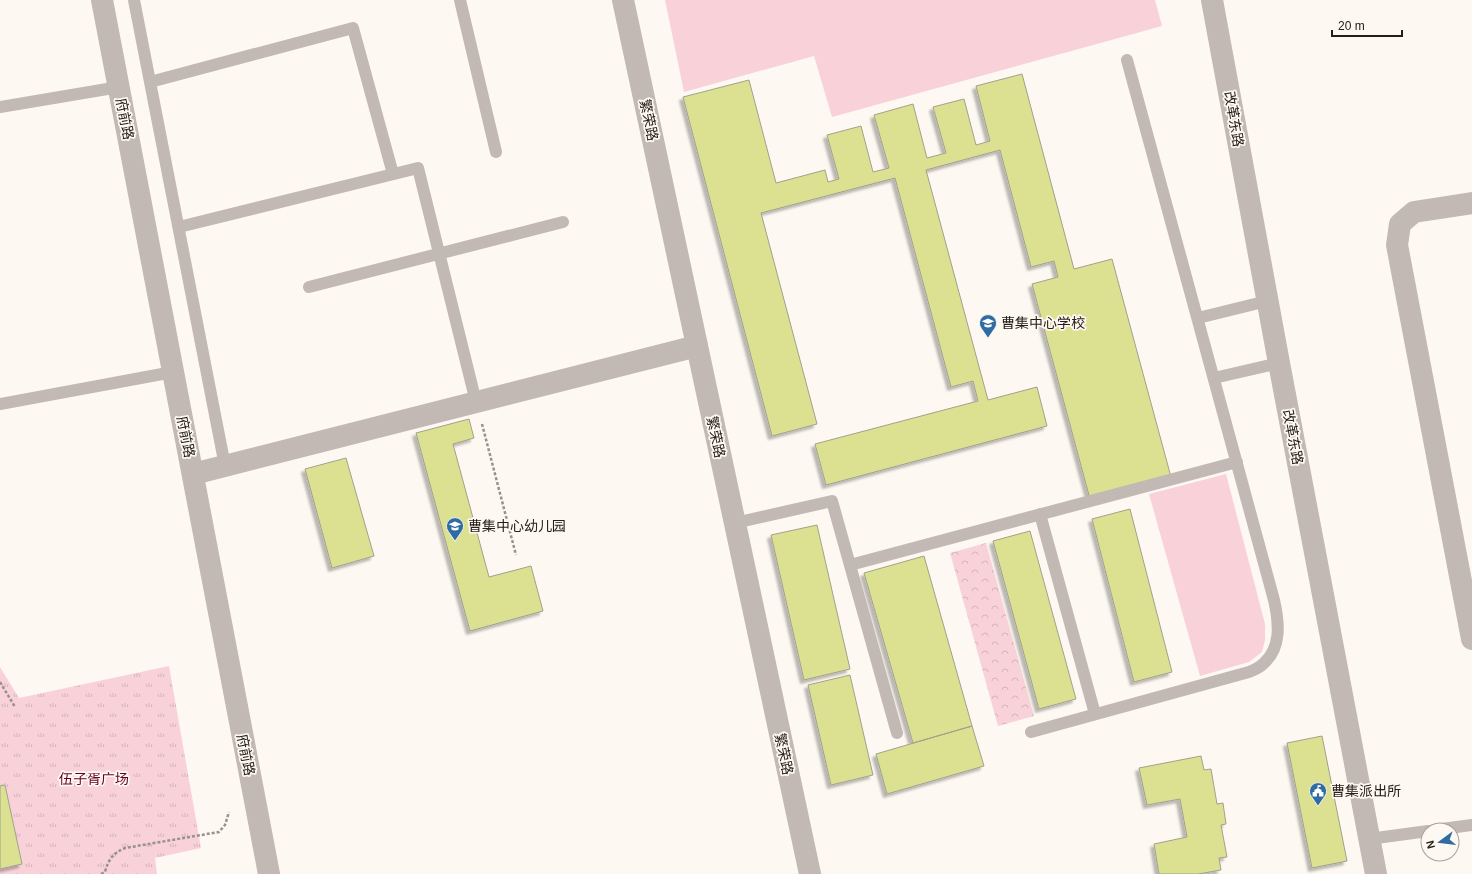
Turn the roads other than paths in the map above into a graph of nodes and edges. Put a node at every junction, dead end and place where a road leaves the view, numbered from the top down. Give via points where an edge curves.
1 (102, 0) edge
2 (134, 0) edge
3 (460, 0) edge
4 (623, 0) edge
5 (1212, 0) edge
6 (1127, 60) dead end
7 (150, 82) junction
8 (119, 87) junction
9 (0, 107) edge
10 (496, 152) dead end
11 (393, 174) junction
12 (1472, 203) edge
13 (564, 222) dead end
14 (179, 227) junction
15 (439, 254) junction
16 (309, 287) dead end
17 (1267, 301) junction
18 (1198, 318) junction
19 (697, 346) junction
20 (1279, 363) junction
21 (173, 372) junction
22 (1214, 378) junction
23 (476, 402) junction
24 (0, 404) edge
25 (1237, 462) junction
26 (225, 466) junction
27 (192, 474) junction
28 (1040, 514) junction
29 (735, 523) junction
30 (850, 565) junction
31 (1472, 639) edge
32 (1095, 714) junction
33 (1031, 732) dead end
34 (897, 733) dead end
35 (1472, 825) edge
36 (1460, 827) edge
37 (1420, 832) edge
38 (1369, 839) junction
39 (269, 874) edge
40 (810, 874) edge
41 (1376, 874) edge

1 - 8 street, 府前路
2 - 7 lane
3 - 10 lane
4 - 19 street, 繁荣路
5 - 17 street, 改革东路
6 - 18 lane
7 - 11 lane via 353,28
7 - 14 lane
8 - 9 lane
8 - 21 street, 府前路
11 - 14 lane
11 - 15 lane via 418,168
12 - 31 street via 1414,212 1400,224 1397,245
13 - 15 lane
14 - 26 lane
15 - 16 lane
15 - 23 lane
17 - 18 lane
17 - 20 street, 改革东路
18 - 22 lane
19 - 23 street
19 - 29 street, 繁荣路
20 - 22 lane
20 - 38 street, 改革东路
21 - 24 lane
21 - 27 street, 府前路
22 - 25 lane
23 - 26 street
25 - 28 lane
25 - 32 lane via 1278,620 1278,635 1273,652 1263,665 1249,672
26 - 27 street
27 - 39 street, 府前路
28 - 30 lane
28 - 32 lane
29 - 30 lane via 832,501
29 - 40 street, 繁荣路
30 - 34 lane
32 - 33 lane
35 - 36 lane
37 - 38 lane
38 - 41 street, 改革东路

